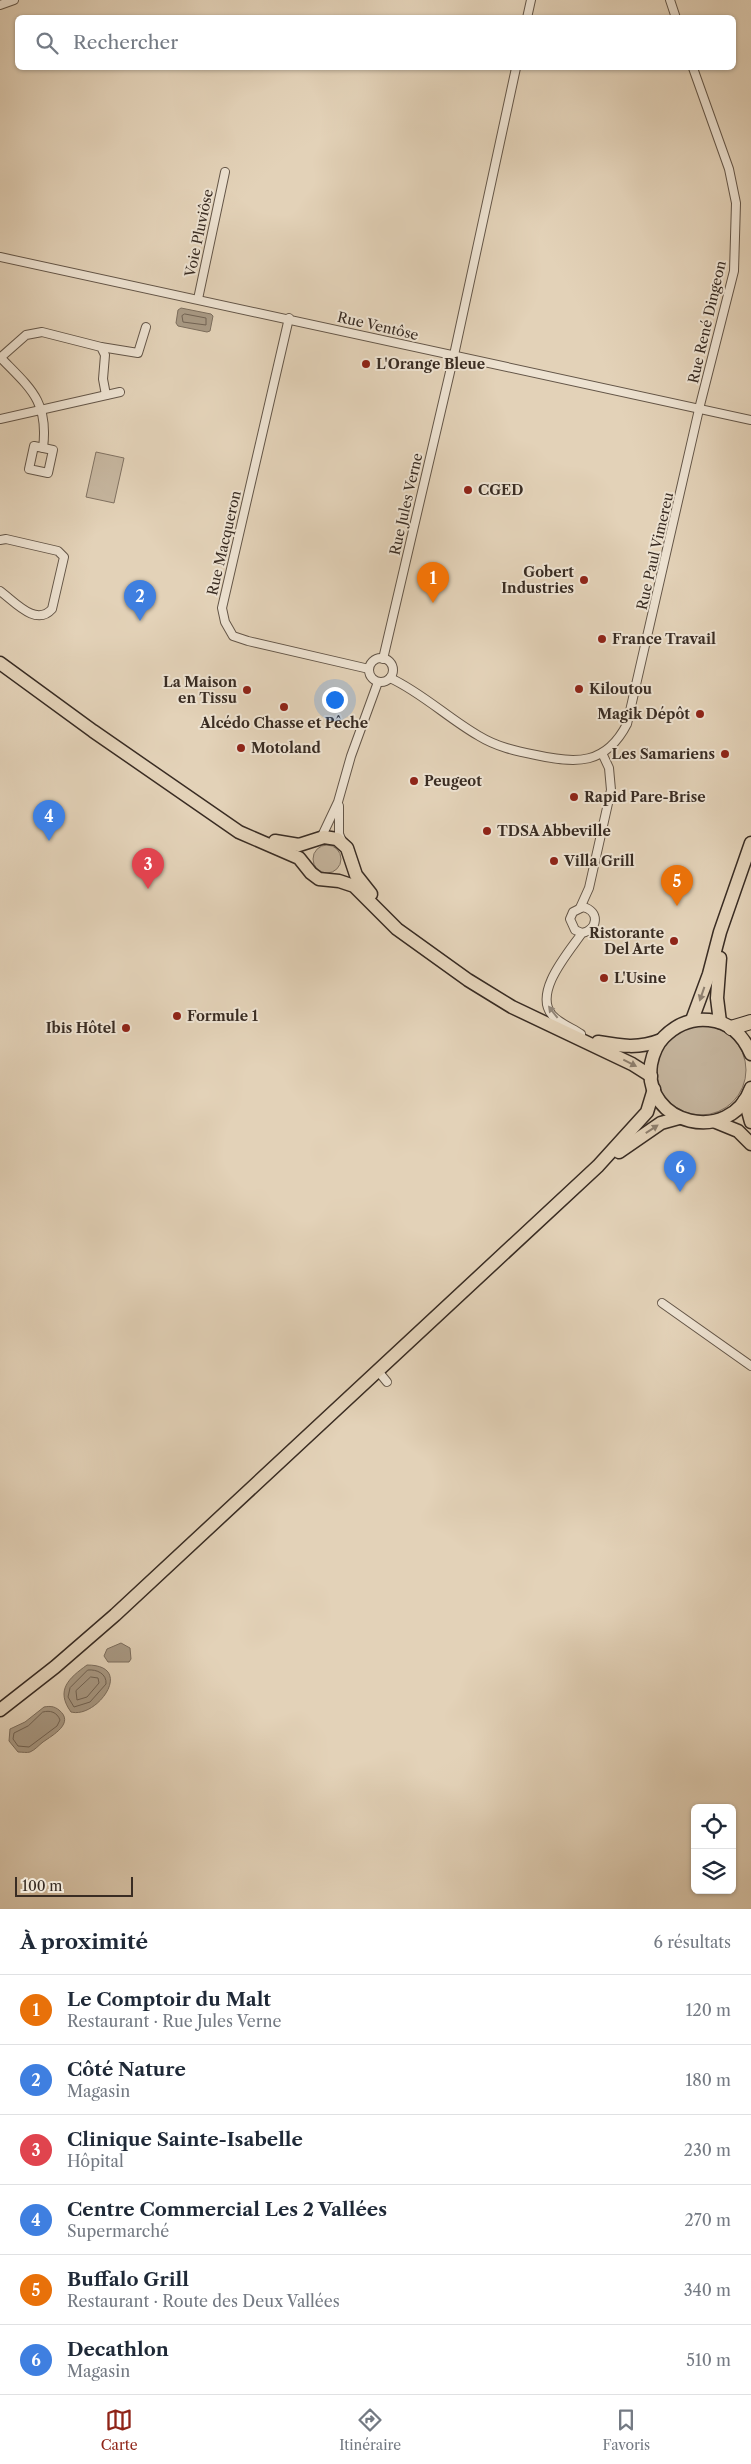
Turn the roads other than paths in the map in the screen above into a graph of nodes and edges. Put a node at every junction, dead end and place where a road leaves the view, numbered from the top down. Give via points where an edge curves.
1 (14, 0) edge
2 (531, 0) edge
3 (670, 0) edge
4 (0, 5) edge
5 (528, 15) edge
6 (675, 15) edge
7 (516, 70) edge
8 (694, 70) edge
9 (225, 172) dead end
10 (0, 257) edge
11 (198, 299) junction
12 (288, 318) junction
13 (146, 328) dead end
14 (101, 347) junction
15 (454, 355) junction
16 (0, 357) edge
17 (120, 392) dead end
18 (106, 395) junction
19 (700, 409) junction
20 (41, 410) junction
21 (0, 419) edge
22 (751, 420) edge
23 (43, 448) dead end
24 (0, 540) edge
25 (0, 591) edge
26 (0, 656) edge
27 (384, 659) junction
28 (0, 663) edge
29 (368, 669) junction
30 (390, 678) junction
31 (378, 682) junction
32 (602, 753) junction
33 (338, 802) junction
34 (317, 840) junction
35 (342, 843) junction
36 (751, 843) edge
37 (349, 858) junction
38 (308, 868) junction
39 (332, 880) junction
40 (589, 888) junction
41 (580, 908) junction
42 (590, 910) junction
43 (727, 914) junction
44 (582, 932) junction
45 (415, 943) junction
46 (692, 1020) junction
47 (751, 1022) edge
48 (726, 1025) junction
49 (576, 1036) junction
50 (592, 1040) junction
51 (661, 1040) junction
52 (751, 1054) edge
53 (652, 1082) junction
54 (749, 1092) edge
55 (679, 1118) junction
56 (716, 1122) junction
57 (751, 1122) edge
58 (751, 1144) edge
59 (598, 1166) junction
60 (662, 1303) dead end
61 (751, 1366) edge
62 (378, 1371) junction
63 (387, 1382) dead end
64 (0, 1710) edge

1 - 4 street
2 - 5 street
3 - 6 street
7 - 15 street
8 - 19 street, Rue René Dingeon via 729,169 736,203 737,242 734,271
9 - 11 street, Voie Pluviôse
10 - 11 street, Rue Ventôse
11 - 12 street, Rue Ventôse
12 - 15 street, Rue Ventôse
12 - 29 street, Rue Macqueron via 222,608 225,622 233,636 248,641
13 - 14 street via 138,353
14 - 16 street via 42,332 26,335
14 - 18 street via 105,355 103,379
15 - 19 street, Rue Ventôse
15 - 27 street, Rue Jules Verne
16 - 20 street via 34,392
17 - 18 street
18 - 20 street
19 - 22 street, Rue Ventôse
19 - 32 street, Rue Paul Vimereu via 630,715 616,741
20 - 21 street
20 - 23 street via 45,430
24 - 25 street via 58,550 64,556 52,609 48,614 41,617 33,615
26 - 34 main road via 51,695 252,832 287,844 299,845
27 - 29 street via 372,662
27 - 30 street via 392,668
28 - 38 main road via 214,815 249,838 299,858
29 - 31 street via 370,677
30 - 31 street
30 - 32 street, Rue Paul Vimereu via 477,736 498,746 572,761
31 - 33 street via 352,752
32 - 40 street via 612,784
33 - 34 street
33 - 35 street
34 - 35 main road via 334,838
34 - 38 main road via 306,855
35 - 37 main road
36 - 43 main road
37 - 39 main road via 346,870
37 - 45 main road via 356,875
38 - 39 main road via 316,878
39 - 45 main road via 354,886
40 - 41 street
40 - 42 street
41 - 42 street
41 - 44 street via 570,919 572,926
42 - 44 street via 595,917 594,924 590,930
43 -> 46 main road
43 - 48 main road via 718,980
50 -> 44 street via 554,1017 548,1009 546,997 548,986
45 - 49 main road via 512,1007
46 - 48 main road
46 - 51 main road via 675,1027
47 - 48 highway
48 - 52 main road via 742,1038
49 - 50 main road
49 -> 53 main road via 632,1064
50 - 51 main road via 641,1047
51 - 53 main road via 652,1060
53 - 55 main road via 665,1107
53 - 59 main road via 647,1112
54 - 56 main road via 732,1113
54 - 57 main road
55 - 56 main road via 698,1123
59 -> 55 main road via 660,1123
56 - 58 main road via 738,1131
59 - 62 main road
60 - 61 street
62 - 63 street
62 - 64 main road via 78,1648

